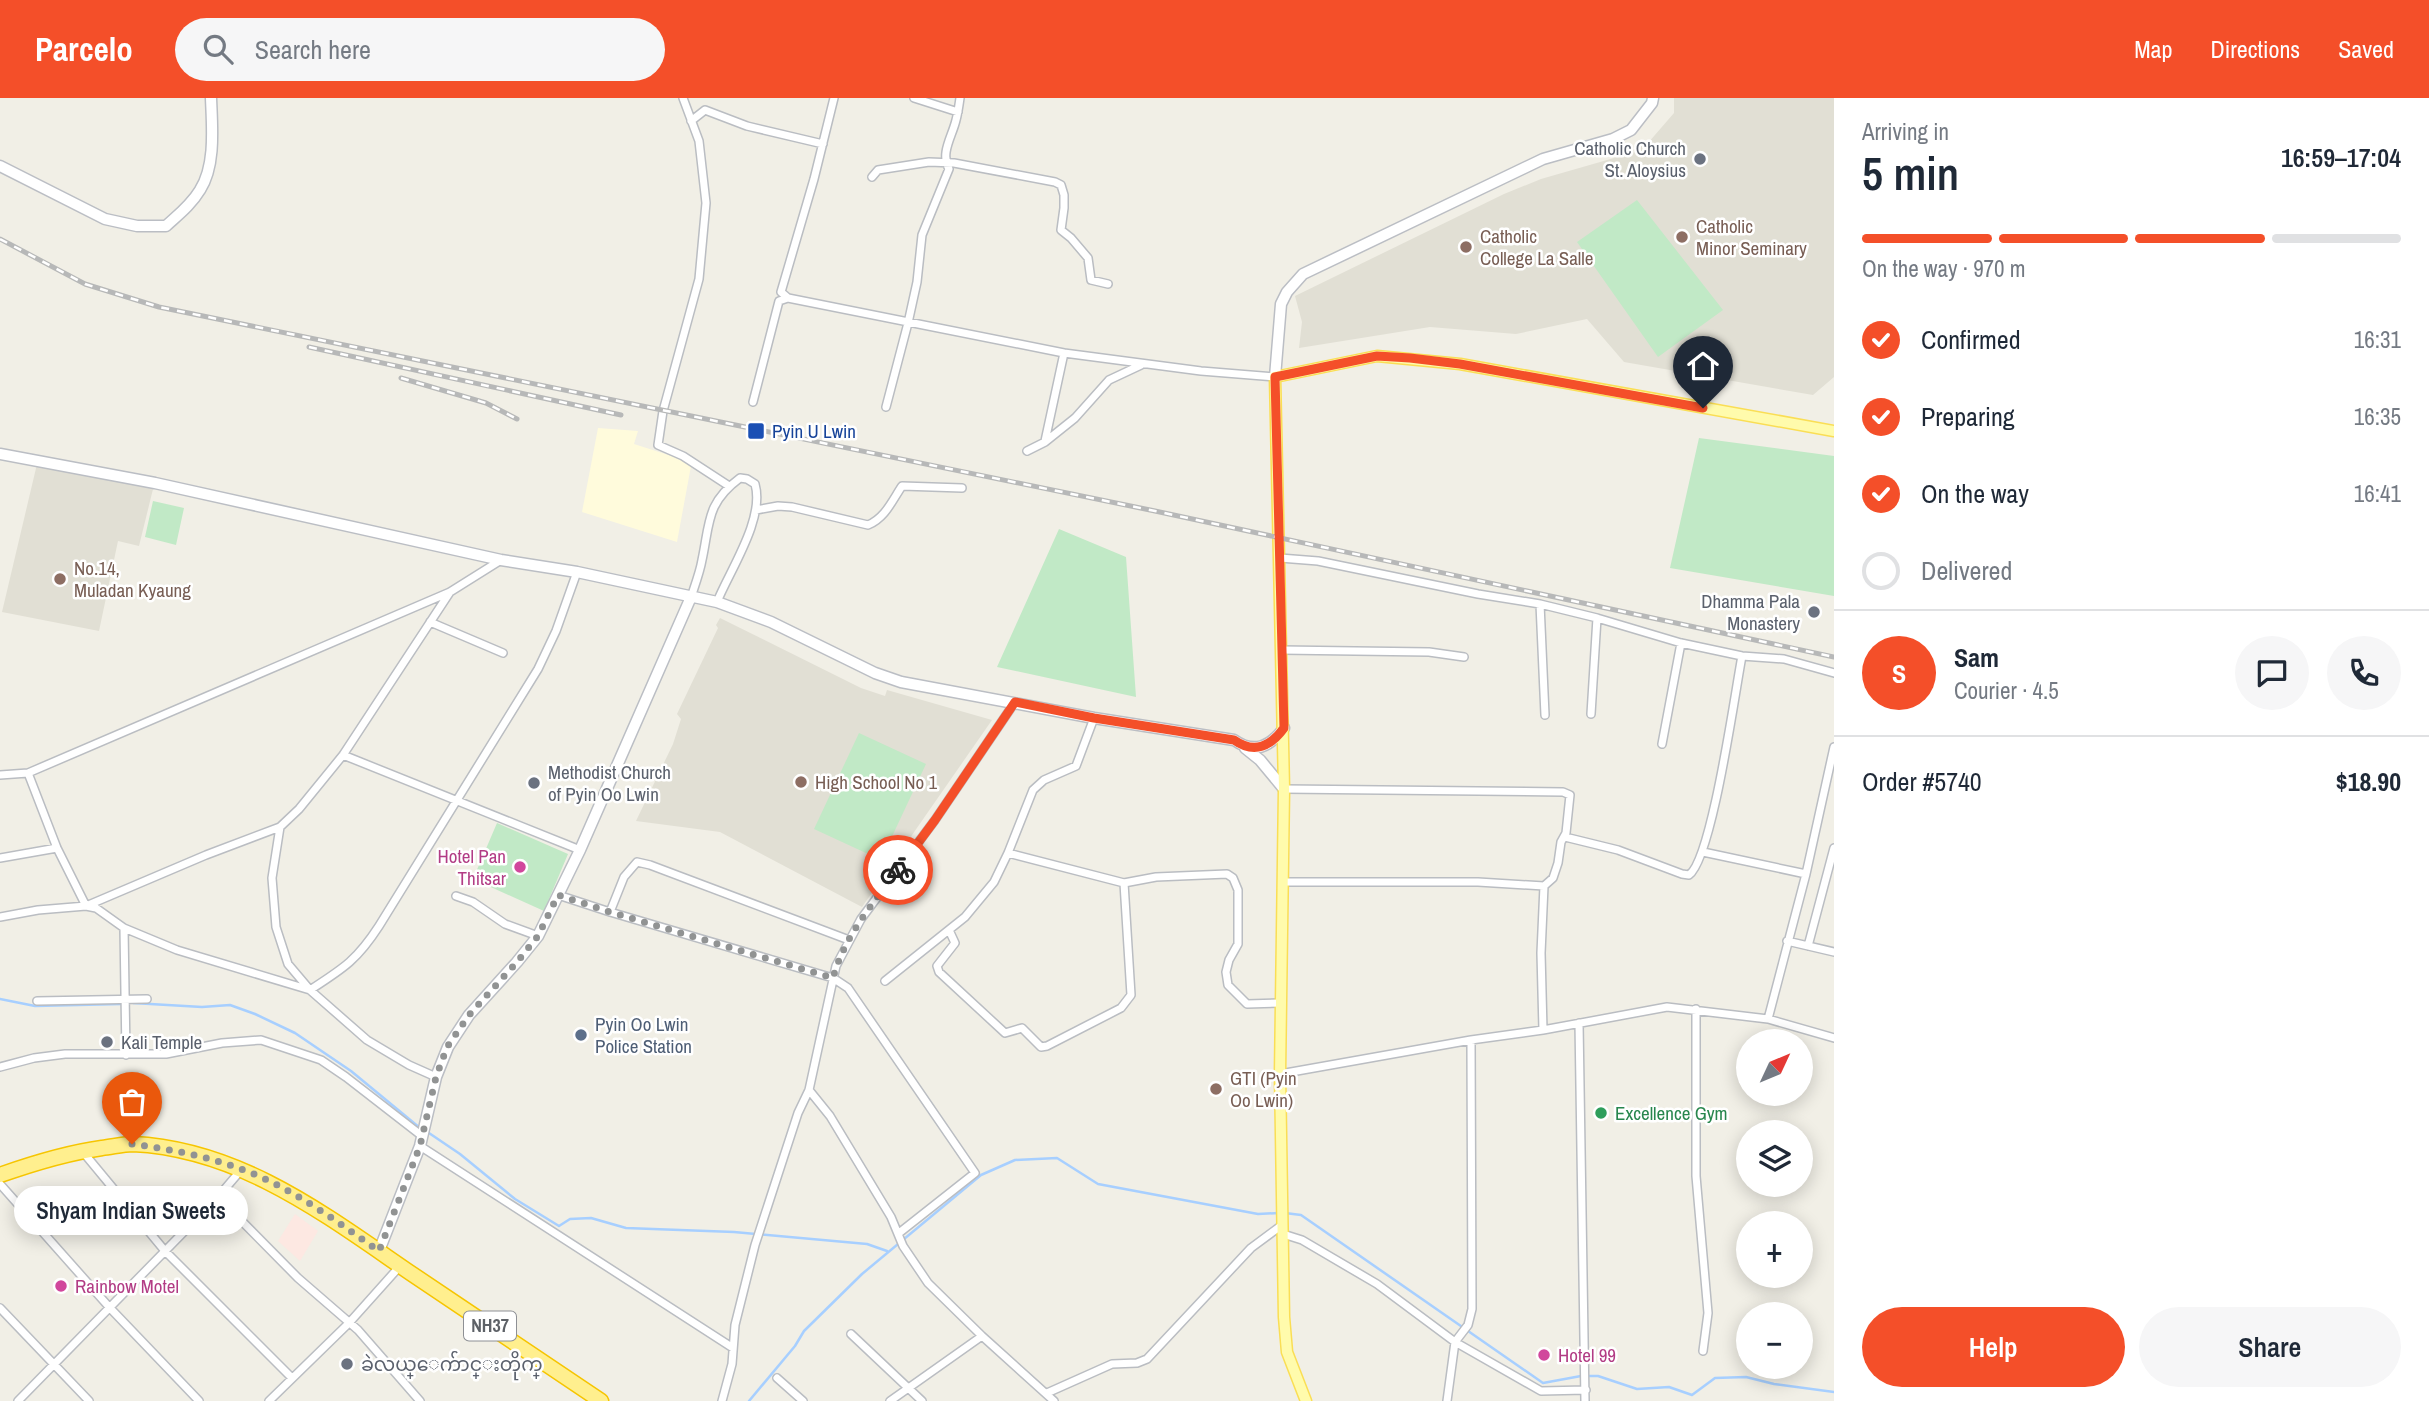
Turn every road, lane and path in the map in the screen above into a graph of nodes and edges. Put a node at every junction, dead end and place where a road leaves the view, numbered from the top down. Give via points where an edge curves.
1 (211, 98) edge
2 (683, 98) edge
3 (834, 98) edge
4 (914, 98) edge
5 (960, 98) edge
6 (1653, 98) edge
7 (958, 112) junction
8 (691, 121) junction
9 (823, 144) junction
10 (945, 163) junction
11 (0, 166) edge
12 (872, 177) dead end
13 (1108, 284) dead end
14 (788, 298) junction
15 (908, 323) junction
16 (1064, 353) junction
17 (1141, 364) junction
18 (1275, 377) junction
19 (754, 402) dead end
20 (886, 407) dead end
21 (1834, 430) edge
22 (1045, 442) junction
23 (1027, 451) dead end
24 (0, 454) edge
25 (729, 486) junction
26 (962, 488) dead end
27 (756, 510) junction
28 (1280, 558) junction
29 (501, 560) junction
30 (578, 572) junction
31 (450, 592) junction
32 (691, 597) junction
33 (717, 602) junction
34 (1540, 604) junction
35 (1597, 618) junction
36 (430, 622) junction
37 (1681, 643) junction
38 (1281, 650) junction
39 (503, 653) dead end
40 (1742, 656) junction
41 (1464, 657) dead end
42 (1834, 673) edge
43 (1015, 702) junction
44 (1591, 714) dead end
45 (1545, 715) dead end
46 (1094, 718) junction
47 (1284, 728) junction
48 (1662, 744) dead end
49 (1834, 747) edge
50 (1245, 748) junction
51 (343, 755) junction
52 (28, 773) junction
53 (0, 775) edge
54 (1825, 788) junction
55 (1284, 789) junction
56 (1834, 790) edge
57 (458, 801) junction
58 (280, 827) junction
59 (1565, 837) junction
60 (57, 848) junction
61 (1834, 848) edge
62 (580, 850) junction
63 (1703, 852) junction
64 (1008, 853) junction
65 (0, 858) edge
66 (1806, 874) junction
67 (1284, 881) junction
68 (1124, 883) junction
69 (1544, 886) junction
70 (558, 895) junction
71 (456, 896) dead end
72 (86, 906) junction
73 (610, 912) junction
74 (0, 917) edge
75 (124, 928) junction
76 (950, 930) junction
77 (538, 936) junction
78 (849, 940) junction
79 (1787, 941) junction
80 (1808, 946) junction
81 (1834, 952) edge
82 (833, 978) junction
83 (886, 981) dead end
84 (310, 990) junction
85 (147, 999) dead end
86 (126, 1000) junction
87 (37, 1001) dead end
88 (1282, 1003) junction
89 (1696, 1009) junction
90 (1768, 1019) junction
91 (1580, 1023) junction
92 (1543, 1030) junction
93 (1834, 1038) edge
94 (1471, 1041) junction
95 (126, 1055) junction
96 (0, 1067) edge
97 (1280, 1073) junction
98 (436, 1077) junction
99 (809, 1090) junction
100 (423, 1135) junction
101 (82, 1151) junction
102 (242, 1169) junction
103 (0, 1175) edge
104 (0, 1184) edge
105 (218, 1197) junction
106 (1283, 1221) junction
107 (899, 1234) junction
108 (165, 1251) junction
109 (379, 1251) junction
110 (401, 1266) junction
111 (0, 1308) edge
112 (110, 1308) junction
113 (349, 1323) junction
114 (851, 1334) dead end
115 (982, 1336) junction
116 (1455, 1342) junction
117 (733, 1348) junction
118 (1703, 1351) dead end
119 (54, 1364) junction
120 (292, 1378) junction
121 (777, 1378) dead end
122 (1586, 1386) junction
123 (908, 1388) junction
124 (1046, 1393) junction
125 (18, 1401) edge
126 (89, 1401) edge
127 (199, 1401) edge
128 (269, 1401) edge
129 (420, 1401) edge
130 (601, 1401) edge
131 (722, 1401) edge
132 (803, 1401) edge
133 (890, 1401) edge
134 (922, 1401) edge
135 (1054, 1401) edge
136 (1306, 1401) edge
137 (1447, 1401) edge
138 (1585, 1401) edge

1 - 11 street via 212,136 202,188 166,226 105,219
2 - 8 street
3 - 9 street
4 - 7 street
5 - 7 street
6 - 18 street via 1631,130 1543,159 1303,274 1281,304
7 - 10 street
8 - 9 street via 705,110
8 - 25 street via 699,141 706,203 699,279 658,445
9 - 14 street via 781,292
10 - 12 street via 878,170
10 - 13 street via 1060,185 1064,195 1061,230 1088,258 1091,280
10 - 15 street via 949,169 944,185 922,235
14 - 15 street
14 - 19 street via 779,301
15 - 16 street
15 - 20 street
16 - 17 street
16 - 22 street
17 - 18 street
17 - 22 street via 1110,380
18 - 21 main road via 1377,356 1410,358
18 - 28 main road
22 - 23 street
24 - 29 street via 155,483
25 - 27 street via 740,478 755,484
25 - 32 street via 712,509
26 - 27 street via 902,486 884,514 868,525 792,507
27 - 33 street
28 - 34 street via 1318,561
28 - 38 main road
29 - 30 street
29 - 31 street
30 - 32 street
30 - 57 street via 538,669
31 - 36 street
31 - 52 street
32 - 33 street
32 - 62 street
33 - 43 street via 901,682
34 - 35 street
34 - 45 street
35 - 37 street
35 - 44 street
36 - 39 street
36 - 51 street
37 - 40 street
37 - 48 street
38 - 41 street via 1429,652
38 - 47 main road
40 - 42 street via 1784,659
40 - 63 street
43 - 46 street
43 - 78 street
46 - 50 street via 1234,740
46 - 64 street via 1076,766 1033,790
47 - 50 street via 1275,740
47 - 55 main road
49 - 54 street
50 - 55 street
51 - 57 street
51 - 58 street
52 - 53 street
52 - 60 street
54 - 56 street
54 - 66 street
55 - 59 street via 1563,792 1570,795
55 - 67 main road
57 - 62 street
57 - 84 street via 362,952
58 - 72 street
58 - 84 street via 272,878 276,927 288,964
59 - 63 street via 1689,875
59 - 69 street via 1553,878
60 - 65 street
60 - 72 street
61 - 80 street
62 - 70 street
63 - 66 street
64 - 68 street
64 - 76 street via 994,882
66 - 79 street
67 - 69 street
67 - 88 main road
68 - 76 street via 1131,995 1121,1008 1046,1046 1037,1044 1023,1028 1005,1033 939,972 939,960 955,943
68 - 88 street via 1156,877 1227,874 1233,878 1238,890 1238,944 1226,972 1228,985 1247,1004
69 - 92 street
70 - 73 street
70 - 77 street
71 - 77 street via 505,925
72 - 74 street
72 - 75 street
73 - 78 street via 624,877 637,862
73 - 82 street
75 - 84 street via 177,950
75 - 86 street
76 - 83 street
77 - 98 street via 454,1035
78 - 82 street
79 - 80 street
79 - 90 street
80 - 81 street
82 - 99 street
82 - 107 street via 856,998 975,1173
84 - 98 street via 367,1040
85 - 86 street
86 - 87 street
86 - 95 street
88 - 97 main road
89 - 90 street
89 - 91 street via 1667,1006
89 - 118 street via 1696,1176 1708,1313
90 - 93 street
91 - 92 street
91 - 122 street
92 - 94 street
94 - 97 street
94 - 116 street via 1472,1309 1468,1325
95 - 96 street via 65,1054
95 - 100 street via 261,1040 321,1060
97 - 106 main road
98 - 100 street
99 - 107 street via 830,1116
99 - 117 street via 759,1234
100 - 109 street
100 - 117 street
101 - 102 highway, NH37 via 132,1144 186,1152
101 - 103 highway, NH37
101 - 108 street
102 - 105 street
102 - 109 highway, NH37
104 - 112 street
105 - 108 street
105 - 113 street
106 - 116 street via 1302,1240 1377,1284
106 - 124 street via 1251,1248 1147,1359 1112,1364
106 - 136 main road via 1287,1352
107 - 115 street via 928,1283
108 - 112 street
108 - 120 street
109 - 110 highway, NH37
110 - 113 street
110 - 130 highway, NH37
111 - 119 street
112 - 119 street
112 - 127 street
113 - 120 street
113 - 129 street
114 - 123 street
115 - 123 street
115 - 124 street
116 - 122 street via 1541,1391
116 - 137 street
117 - 131 street
119 - 125 street
119 - 126 street
120 - 128 street
121 - 132 street
122 - 138 street
123 - 133 street
123 - 134 street
124 - 135 street

